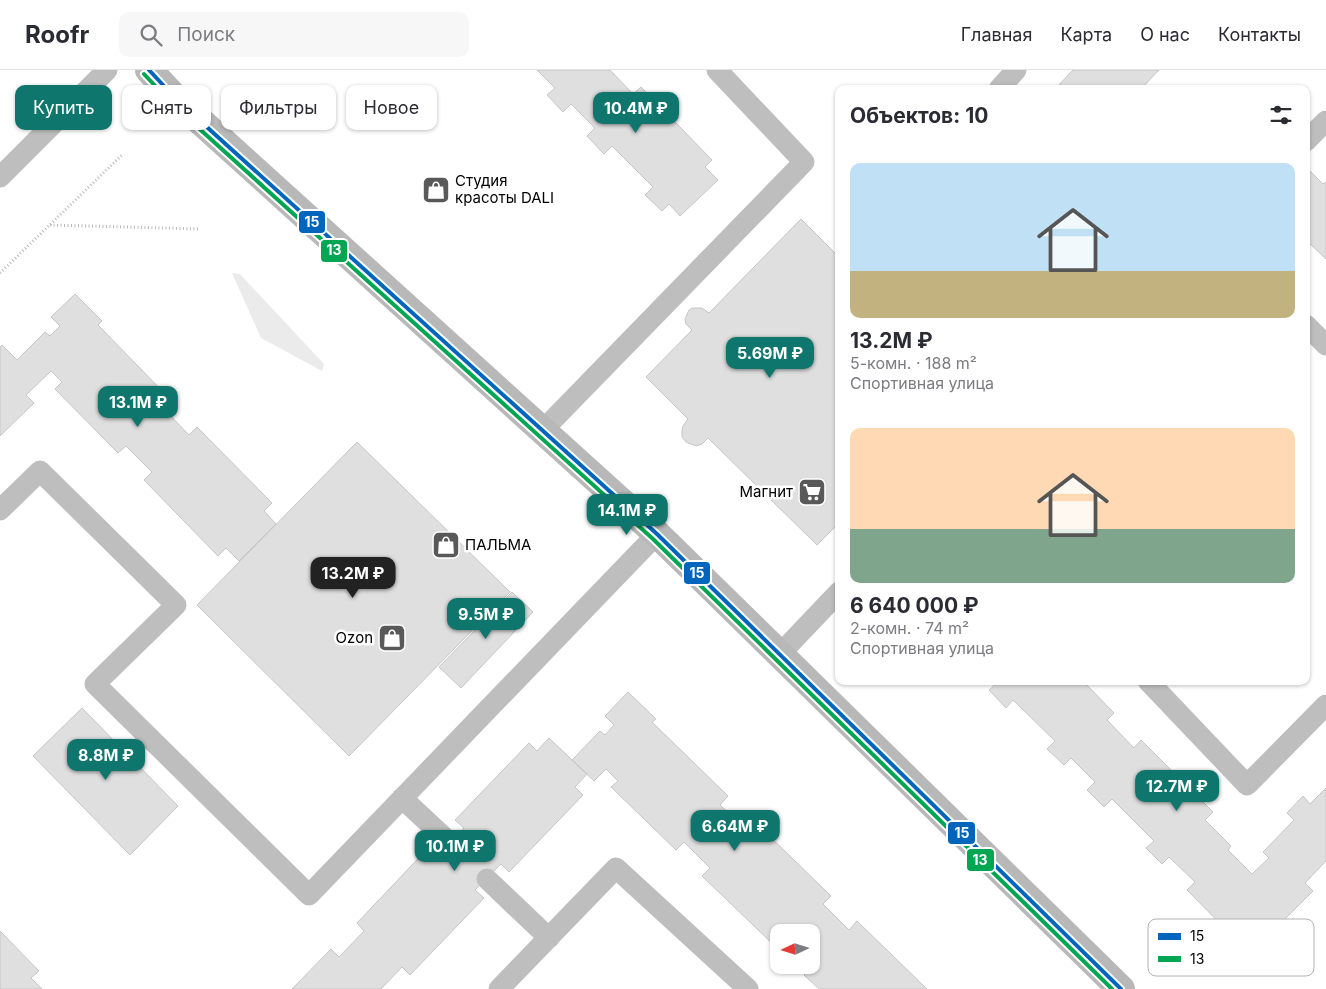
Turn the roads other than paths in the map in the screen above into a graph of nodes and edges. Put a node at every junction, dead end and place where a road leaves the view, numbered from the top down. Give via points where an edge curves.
1 (107, 70) edge
2 (148, 70) edge
3 (717, 70) edge
4 (1016, 70) edge
5 (1003, 85) edge
6 (1326, 121) edge
7 (1310, 137) edge
8 (0, 177) edge
9 (1310, 329) edge
10 (1326, 345) edge
11 (542, 431) junction
12 (0, 510) edge
13 (657, 534) junction
14 (835, 596) edge
15 (780, 654) junction
16 (1152, 685) edge
17 (1326, 706) edge
18 (402, 798) junction
19 (449, 842) dead end
20 (487, 879) dead end
21 (548, 938) junction
22 (499, 989) edge
23 (748, 989) edge
24 (1121, 989) edge

1 - 8 lane
2 - 11 street via 177,100
3 - 11 lane via 804,162
4 - 5 lane
6 - 7 lane
9 - 10 lane
11 - 13 street
12 - 18 lane via 40,471 176,605 95,684 309,895
13 - 15 street
13 - 18 lane
14 - 15 lane
15 - 24 street
16 - 17 lane via 1247,786
18 - 19 lane
20 - 21 lane
21 - 22 lane
21 - 23 lane via 616,868

